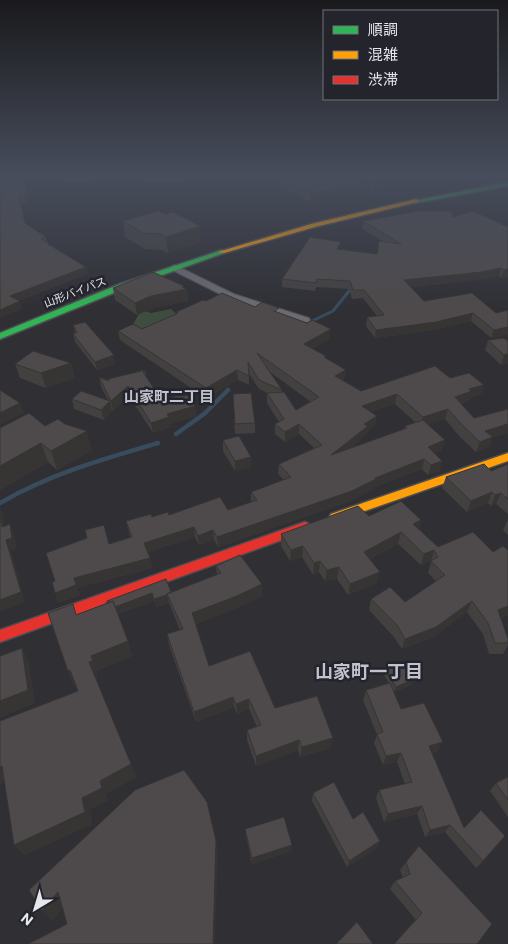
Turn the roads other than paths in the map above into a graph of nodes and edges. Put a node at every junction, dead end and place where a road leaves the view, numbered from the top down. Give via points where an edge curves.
1 (309, 221) edge
2 (326, 221) edge
3 (174, 268) junction
4 (305, 320) edge
5 (0, 328) edge
6 (0, 336) edge
7 (508, 457) edge
8 (0, 636) edge

1 - 5 main road, 山形バイパス via 231,242 109,284
2 - 3 main road, 山形バイパス via 249,242
3 - 4 street via 231,296
3 - 6 main road, 山形バイパス
7 - 8 main road

